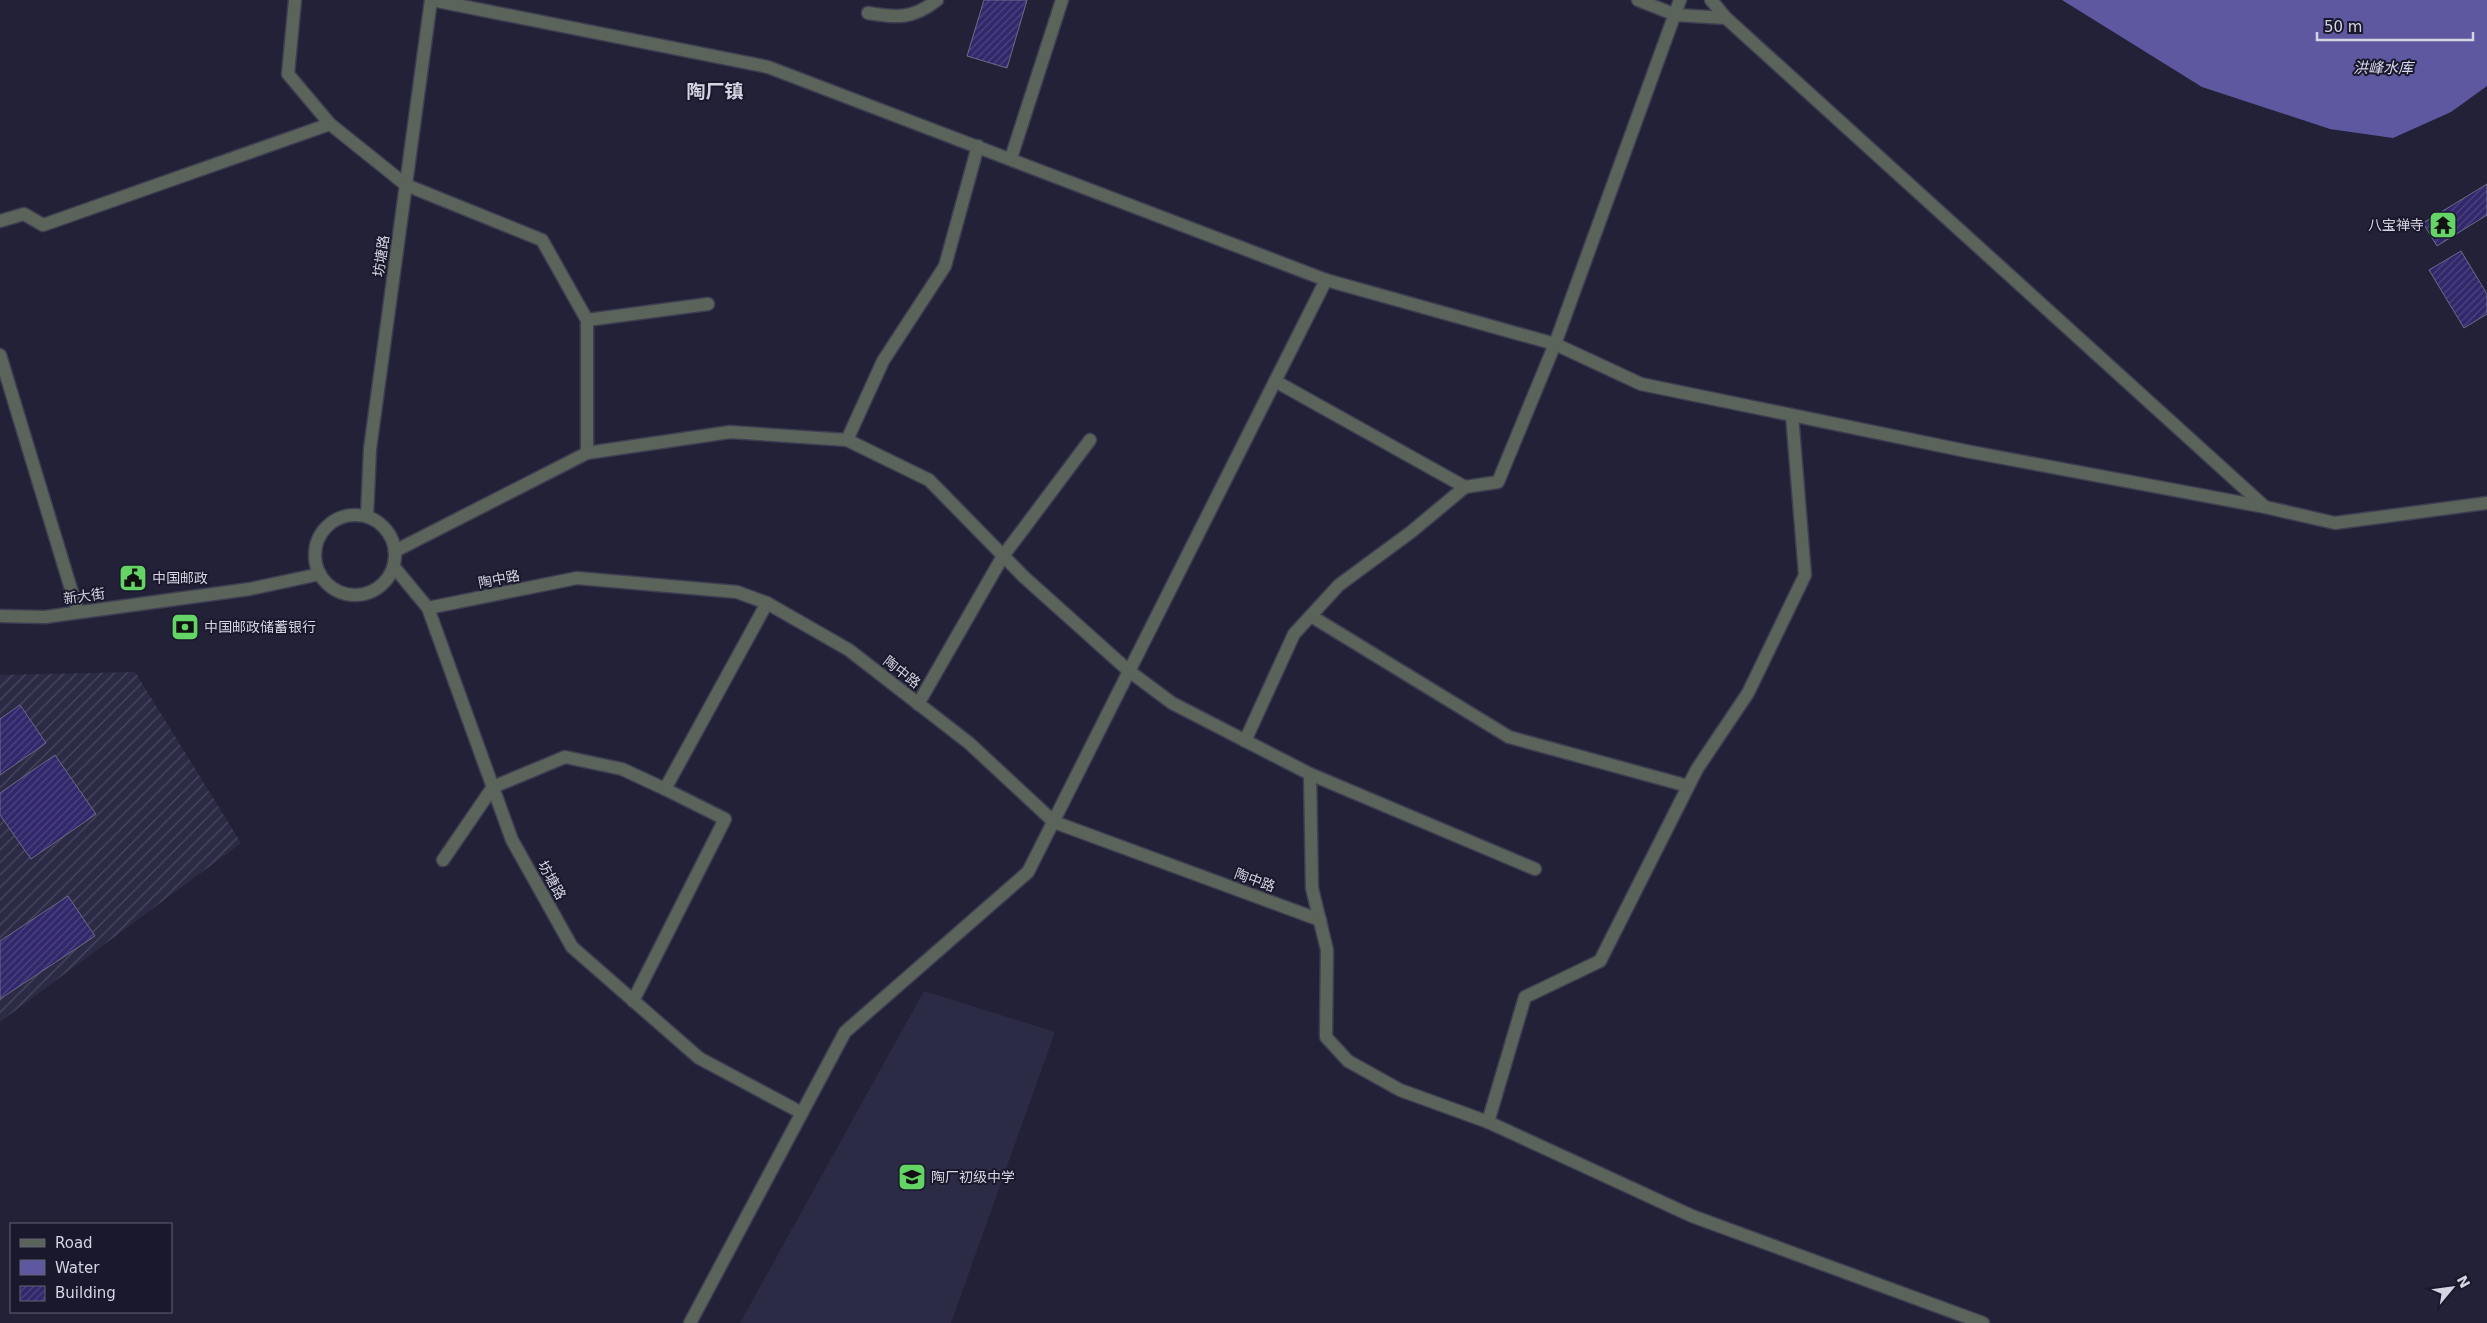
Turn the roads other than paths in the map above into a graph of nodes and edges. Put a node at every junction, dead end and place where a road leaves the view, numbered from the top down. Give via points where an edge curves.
1 (295, 0) edge
2 (432, 0) edge
3 (937, 0) edge
4 (1062, 0) edge
5 (1638, 0) edge
6 (1680, 0) edge
7 (1711, 0) edge
8 (868, 14) dead end
9 (1676, 15) junction
10 (1726, 18) junction
11 (330, 124) junction
12 (978, 146) junction
13 (1011, 158) junction
14 (406, 185) junction
15 (0, 221) edge
16 (1326, 280) junction
17 (708, 304) dead end
18 (586, 320) junction
19 (1555, 344) junction
20 (0, 355) edge
21 (1275, 381) junction
22 (1792, 415) junction
23 (846, 440) junction
24 (1090, 440) dead end
25 (587, 452) junction
26 (1465, 486) junction
27 (2487, 503) edge
28 (2265, 507) junction
29 (367, 516) junction
30 (396, 551) junction
31 (1003, 556) junction
32 (394, 567) junction
33 (320, 574) junction
34 (767, 603) junction
35 (428, 608) junction
36 (78, 612) junction
37 (0, 616) edge
38 (1311, 616) junction
39 (1129, 671) junction
40 (918, 704) junction
41 (1245, 741) junction
42 (1310, 774) junction
43 (1688, 786) junction
44 (493, 787) junction
45 (665, 788) junction
46 (1054, 822) junction
47 (443, 860) dead end
48 (1535, 869) dead end
49 (1320, 920) junction
50 (633, 1001) junction
51 (802, 1113) junction
52 (1488, 1122) junction
53 (690, 1323) edge
54 (1983, 1323) edge

1 - 11 street via 288,74
2 - 12 street via 768,67
2 - 14 street, 坊塘路
3 - 8 street via 928,8 896,18
4 - 13 street
5 - 9 street
6 - 9 street
7 - 10 street
9 - 10 street
9 - 19 street
10 - 28 street
11 - 14 street
11 - 15 street via 43,225 24,214
12 - 13 street
12 - 23 street via 945,266 883,360
13 - 16 street
14 - 18 street via 542,240
14 - 29 street, 坊塘路 via 370,449
16 - 19 street
16 - 21 street
17 - 18 street
18 - 25 street
19 - 22 street via 1640,384
19 - 26 street via 1498,482
20 - 36 street
21 - 26 street
21 - 39 street
22 - 28 street
22 - 43 street via 1805,575 1748,693
23 - 25 street via 730,432
23 - 31 street via 928,480
24 - 31 street
25 - 30 street
26 - 38 street via 1411,532 1339,585
27 - 28 street via 2335,522
29 - 30 street via 381,524 391,536
29 - 33 street via 351,514 336,519 324,529 317,543 315,559
30 - 32 street
31 - 39 street
31 - 40 street
32 - 33 street via 387,581 374,591 359,595 343,594
32 - 35 street, 坊塘路
33 - 36 street, 新大街 via 250,589
34 - 35 street, 陶中路 via 737,592 577,578
34 - 40 street, 陶中路 via 849,650
34 - 45 street
35 - 44 street, 坊塘路
36 - 37 street, 新大街 via 45,617
38 - 41 street via 1294,634
38 - 43 street via 1509,737
39 - 41 street via 1172,703
39 - 46 street
40 - 46 street, 陶中路 via 969,743
41 - 42 street
42 - 48 street
42 - 49 street via 1312,888
43 - 52 street via 1600,961 1525,997
44 - 45 street via 565,757 622,769
44 - 47 street
44 - 50 street, 坊塘路 via 512,840 572,947
45 - 50 street via 726,819
46 - 49 street, 陶中路
46 - 51 street via 1028,872 845,1032
49 - 52 street via 1327,950 1326,1037 1348,1061 1400,1090
50 - 51 street, 坊塘路 via 699,1058
51 - 53 street
52 - 54 street via 1692,1216

